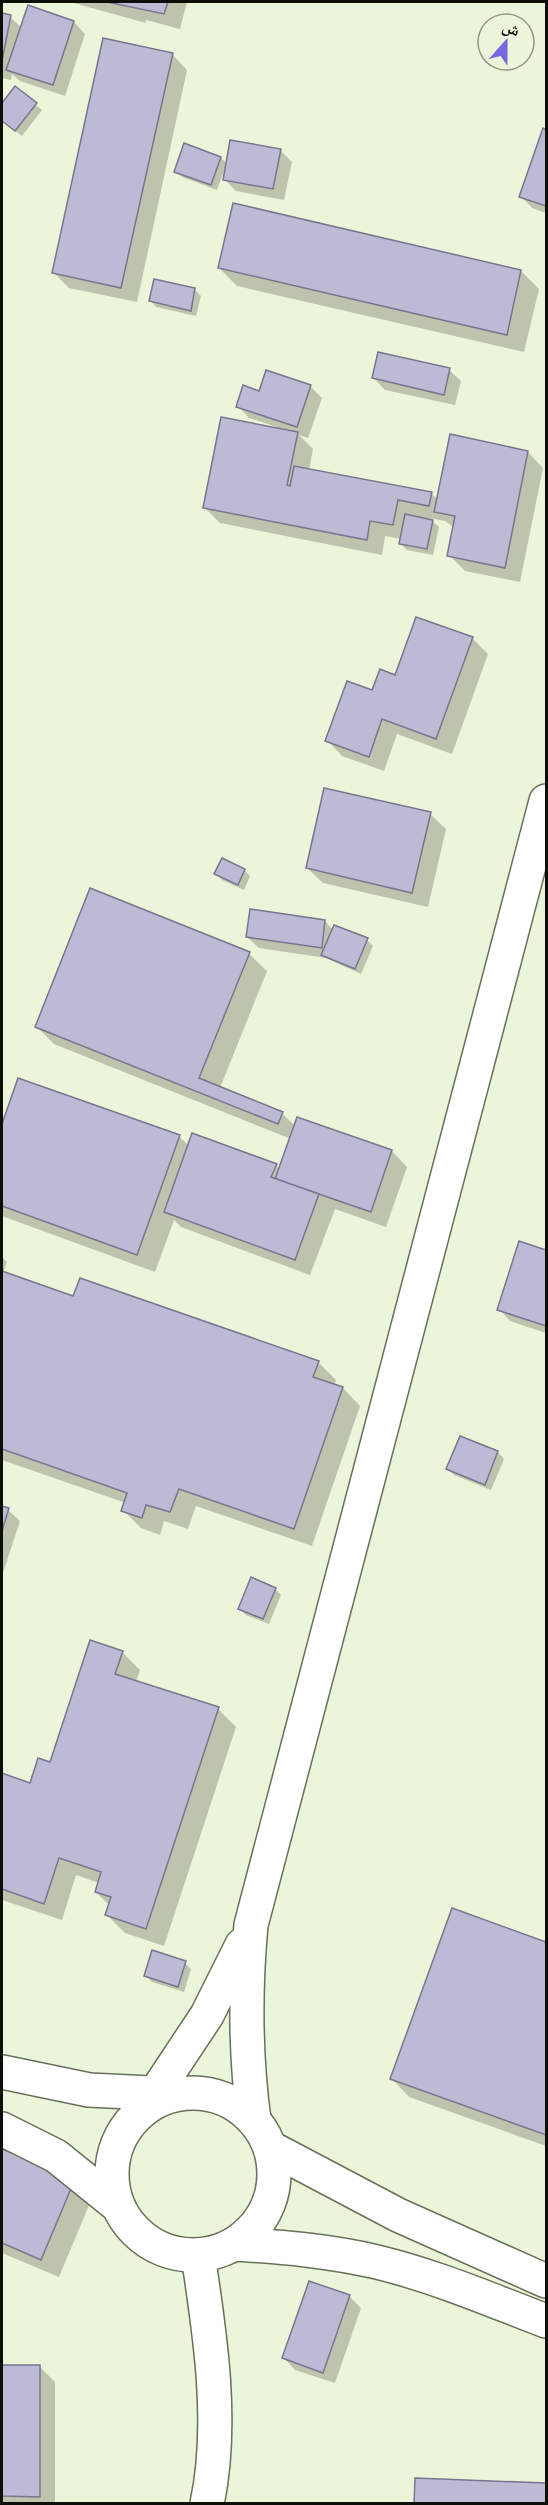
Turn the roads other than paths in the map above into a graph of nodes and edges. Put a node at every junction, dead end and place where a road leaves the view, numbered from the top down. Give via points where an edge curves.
1 (546, 801) edge
2 (251, 1925) junction
3 (2, 2072) edge
4 (159, 2099) junction
5 (254, 2120) junction
6 (2, 2129) edge
7 (270, 2148) junction
8 (118, 2206) junction
9 (235, 2244) junction
10 (198, 2255) junction
11 (546, 2280) edge
12 (546, 2321) edge
13 (207, 2504) edge

1 - 2 main road
2 - 4 main road via 207,2015
2 - 5 main road via 246,2003
3 - 4 main road
4 - 5 main road via 205,2093 231,2102
4 - 8 main road via 130,2122 115,2152 112,2185
5 - 7 main road
6 - 8 main road via 56,2156
7 - 9 main road via 274,2176 270,2203 256,2226
7 - 11 main road via 409,2220
8 - 10 main road via 131,2227 150,2243 173,2252
9 - 10 main road
9 - 12 main road via 377,2262
10 - 13 main road via 215,2389

